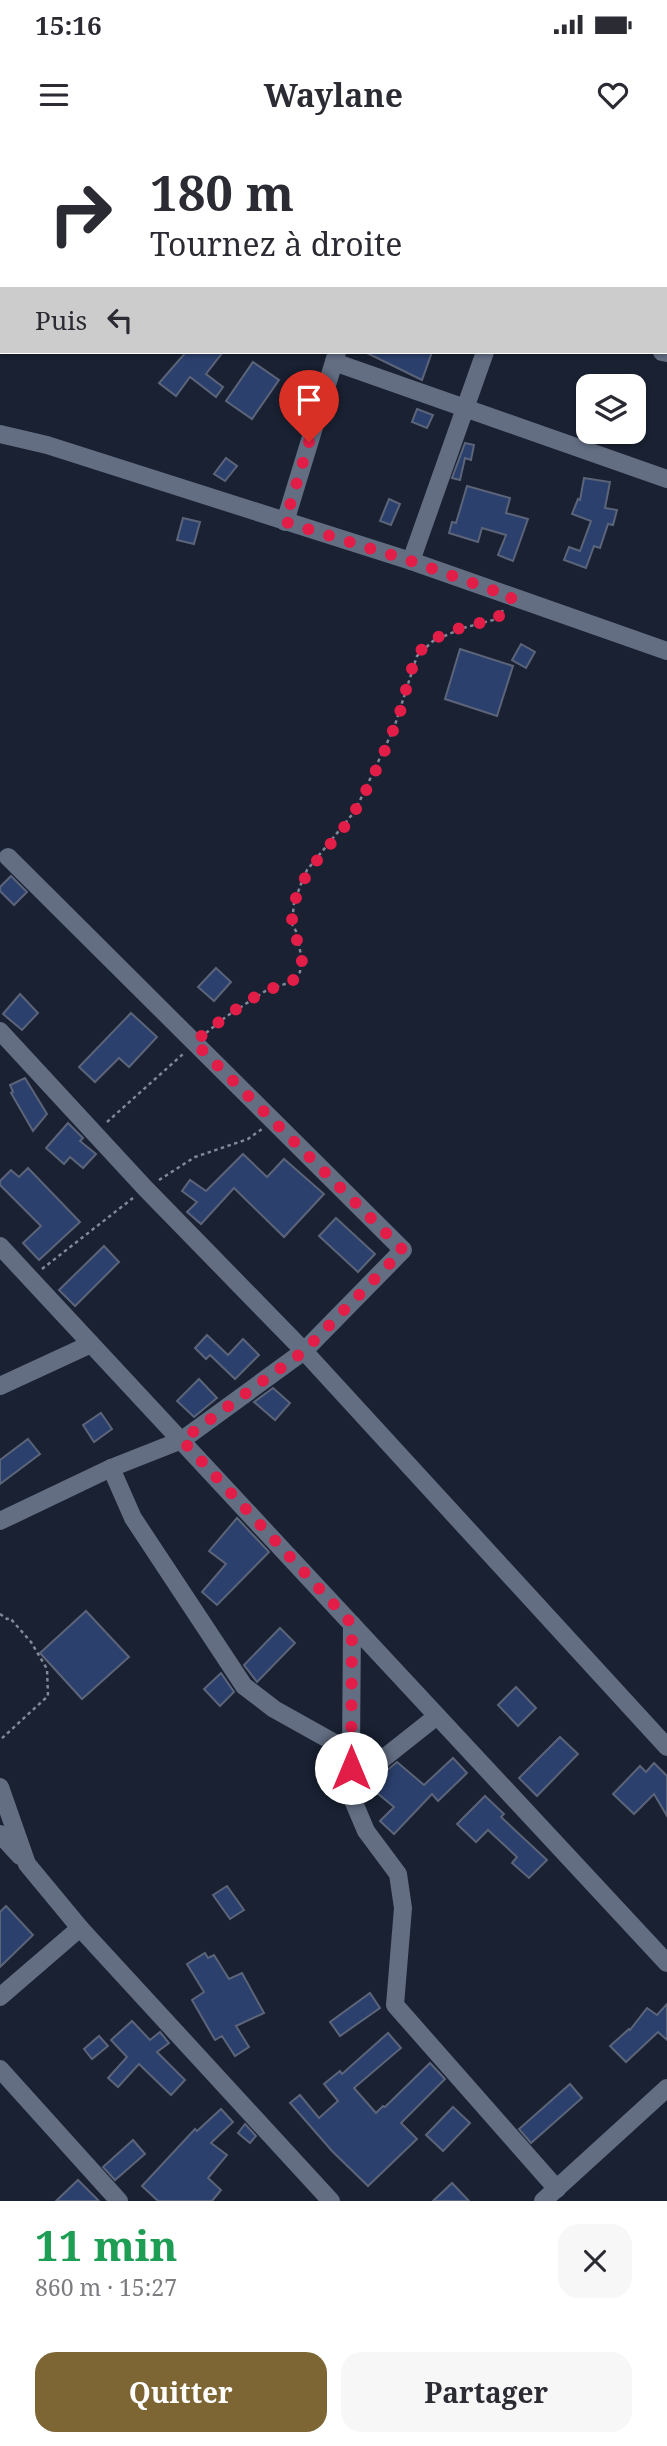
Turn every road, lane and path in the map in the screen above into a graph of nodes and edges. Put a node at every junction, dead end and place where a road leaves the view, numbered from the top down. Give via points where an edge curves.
1 (484, 354) edge
2 (335, 357) edge
3 (465, 408) junction
4 (0, 434) edge
5 (667, 479) edge
6 (285, 522) junction
7 (411, 561) junction
8 (512, 597) junction
9 (667, 651) edge
10 (8, 857) dead end
11 (0, 1031) edge
12 (194, 1042) junction
13 (273, 1121) junction
14 (94, 1133) junction
15 (145, 1188) junction
16 (0, 1246) edge
17 (30, 1278) junction
18 (91, 1344) junction
19 (304, 1351) junction
20 (0, 1386) edge
21 (182, 1440) junction
22 (111, 1468) junction
23 (0, 1521) edge
24 (0, 1614) edge
25 (352, 1624) junction
26 (437, 1716) junction
27 (0, 1740) edge
28 (667, 1747) edge
29 (351, 1752) junction
30 (351, 1784) junction
31 (0, 1787) edge
32 (0, 1834) edge
33 (27, 1864) junction
34 (80, 1928) junction
35 (667, 1964) edge
36 (0, 1997) edge
37 (0, 2069) edge
38 (667, 2088) edge
39 (550, 2195) edge
40 (119, 2201) edge
41 (331, 2201) edge

1 - 3 street
2 - 3 street
2 - 6 street
3 - 5 street
3 - 7 street
4 - 6 street
6 - 7 street
7 - 8 street
8 - 9 street
8 - 12 path via 497,619 433,641 417,656 394,728 355,811 307,870 301,884 292,924 301,956 300,971 291,982 267,990
10 - 12 street
11 - 14 street
12 - 13 street
12 - 14 path
13 - 15 path via 248,1139 195,1157
13 - 19 street via 403,1250
14 - 15 street
15 - 17 path
15 - 19 street
16 - 17 street
17 - 18 street
18 - 20 street
18 - 21 street
19 - 21 street
19 - 28 street
21 - 22 street
21 - 25 street
22 - 23 street
22 - 29 street via 133,1518 244,1686 274,1709
24 - 27 path via 10,1618 31,1642 47,1669 48,1696
25 - 26 street
25 - 29 street
26 - 30 street
26 - 35 street
29 - 30 street
30 - 39 street via 366,1831 398,1874 403,1908 395,2005
31 - 33 street
32 - 33 street
33 - 34 street
34 - 36 street
34 - 41 street
37 - 40 street
38 - 39 street

